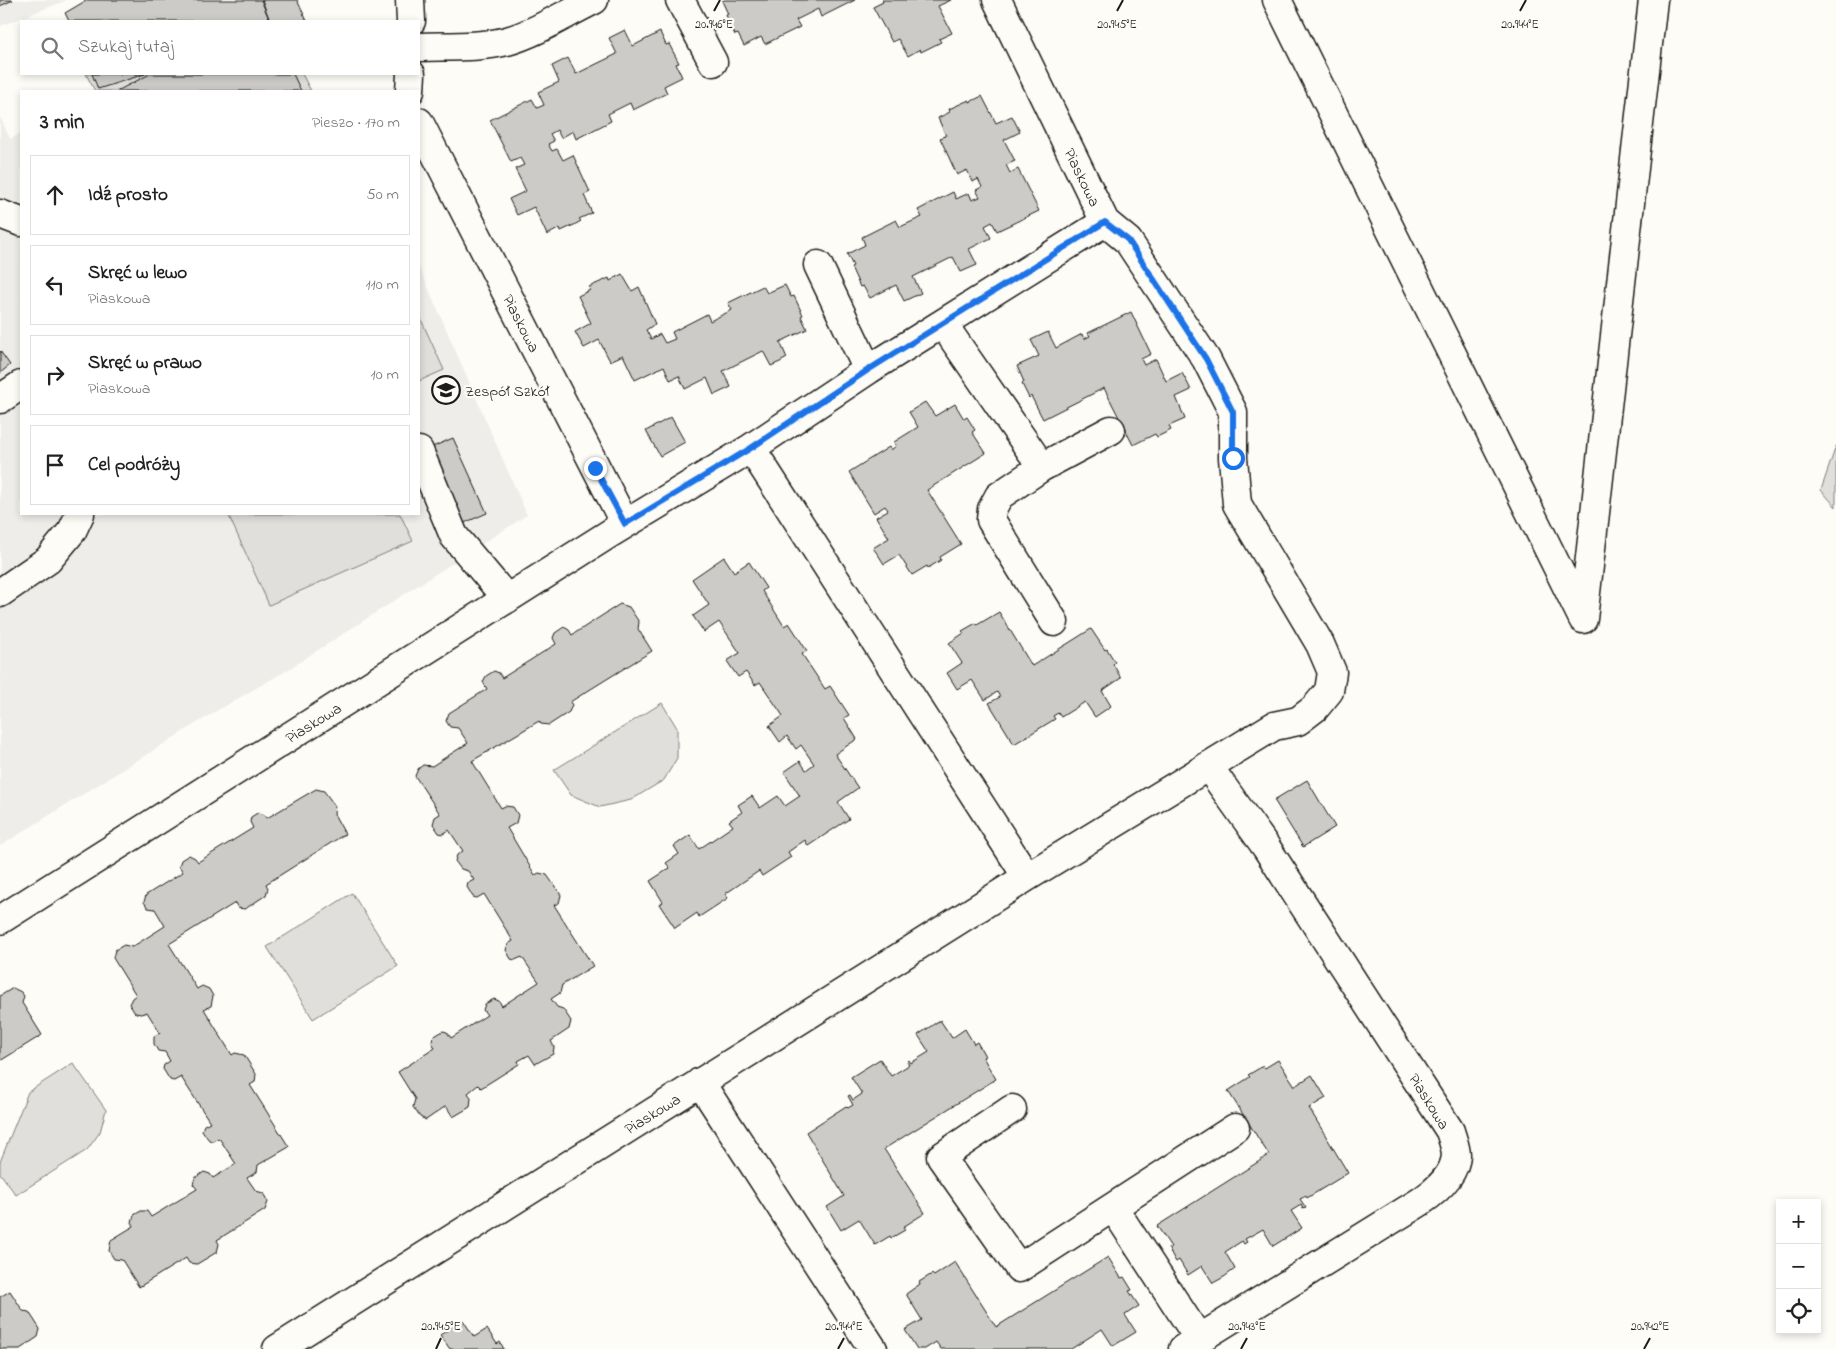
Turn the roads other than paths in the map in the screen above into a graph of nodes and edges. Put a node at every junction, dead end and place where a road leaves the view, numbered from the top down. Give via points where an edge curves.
1 (410, 0) edge
2 (594, 0) edge
3 (680, 0) edge
4 (997, 0) edge
5 (1277, 0) edge
6 (1653, 0) edge
7 (410, 20) edge
8 (420, 47) edge
9 (713, 62) dead end
10 (411, 75) edge
11 (410, 90) edge
12 (420, 124) edge
13 (0, 214) edge
14 (20, 222) edge
15 (1105, 222) junction
16 (818, 265) dead end
17 (943, 324) junction
18 (868, 370) junction
19 (20, 386) edge
20 (0, 399) edge
21 (1111, 430) dead end
22 (751, 448) junction
23 (420, 453) edge
24 (1042, 468) junction
25 (80, 515) edge
26 (625, 524) junction
27 (0, 593) edge
28 (507, 599) junction
29 (1054, 622) dead end
30 (1208, 766) junction
31 (1027, 877) junction
32 (0, 920) edge
33 (700, 1082) junction
34 (1012, 1109) dead end
35 (1235, 1128) dead end
36 (1113, 1206) junction
37 (1191, 1344) edge
38 (277, 1349) edge
39 (873, 1349) edge

1 - 7 street
2 - 8 street via 507,41
3 - 9 street
4 - 15 street, Piaskowa
5 - 6 street via 1583,619
10 - 11 street
12 - 26 street, Piaskowa
13 - 14 street
15 - 17 street, Piaskowa
15 - 30 street, Piaskowa via 1128,240 1206,359 1233,412 1236,504 1320,644 1332,672 1329,691 1298,721 1274,726
16 - 18 street
17 - 18 street, Piaskowa
17 - 24 street
18 - 22 street, Piaskowa
19 - 20 street
21 - 24 street
22 - 26 street, Piaskowa
22 - 31 street
23 - 28 street via 454,536
24 - 29 street via 998,496 992,509 992,520
25 - 27 street via 72,531 48,560
26 - 28 street, Piaskowa
28 - 32 street, Piaskowa
30 - 31 street, Piaskowa
30 - 37 street, Piaskowa via 1266,847 1450,1131 1456,1155 1449,1174 1420,1202
31 - 33 street, Piaskowa
33 - 38 street, Piaskowa
33 - 39 street
34 - 36 street via 941,1157 1019,1268
35 - 36 street
36 - 37 street

